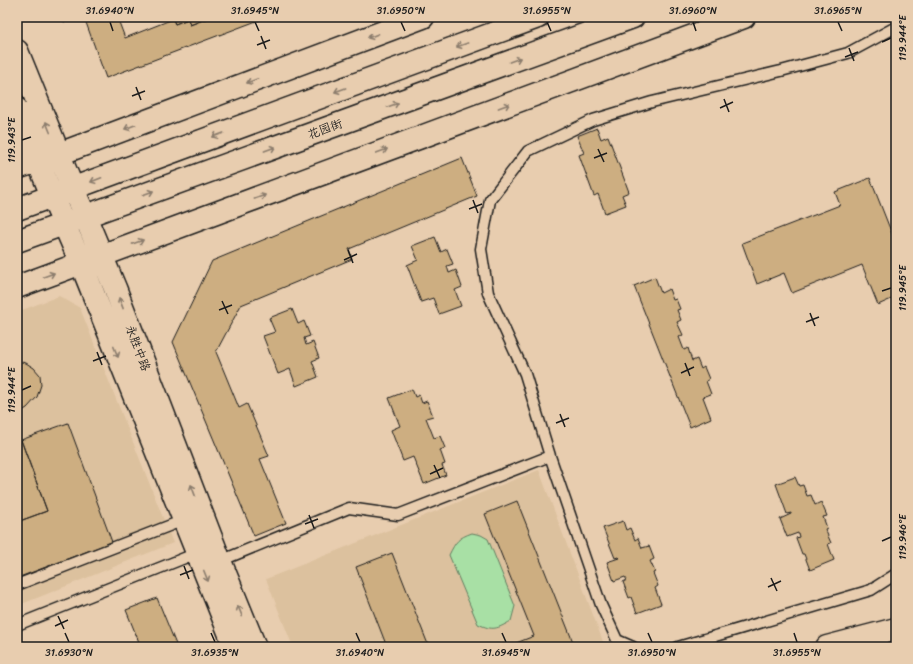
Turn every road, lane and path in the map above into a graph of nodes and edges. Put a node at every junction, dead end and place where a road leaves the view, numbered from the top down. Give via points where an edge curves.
1 (423, 17) edge
2 (538, 17) edge
3 (633, 17) edge
4 (744, 17) edge
5 (896, 27) edge
6 (17, 51) edge
7 (17, 109) edge
8 (59, 154) junction
9 (38, 161) junction
10 (17, 168) edge
11 (73, 189) junction
12 (52, 196) junction
13 (17, 209) edge
14 (85, 216) junction
15 (64, 224) junction
16 (17, 241) edge
17 (102, 256) junction
18 (81, 263) junction
19 (17, 287) edge
20 (550, 456) junction
21 (184, 520) junction
22 (197, 553) junction
23 (220, 561) junction
24 (896, 574) edge
25 (17, 585) edge
26 (17, 625) edge
27 (896, 629) edge
28 (235, 647) edge
29 (255, 647) edge
30 (632, 647) edge
31 (678, 647) edge
32 (827, 647) edge

1 -> 8 street
2 -> 11 street
14 -> 3 street, 花园街
17 -> 4 street
5 - 20 lane via 848,53 652,102 593,120 528,151 490,200 481,249 488,293 525,374
8 -> 6 street, 永胜中路
7 - 9 street, 永胜中路
8 - 9 street
8 - 11 street, 永胜中路
9 - 10 street
9 - 12 street, 永胜中路
11 - 12 street
11 - 14 street, 永胜中路
12 - 13 street
12 - 15 street, 永胜中路
14 - 15 street, 花园街
14 - 17 street, 永胜中路
15 - 16 street, 花园街
15 - 18 street, 永胜中路
17 - 18 street
23 -> 17 street, 永胜中路
19 -> 18 street
18 -> 21 street, 永胜中路
20 - 23 lane via 398,516 349,508
20 - 30 lane via 601,605 618,640
21 - 22 street, 永胜中路
21 - 25 lane
22 - 26 lane
22 -> 28 street, 永胜中路
29 -> 23 street, 永胜中路
24 - 31 lane via 871,590
27 - 32 street

